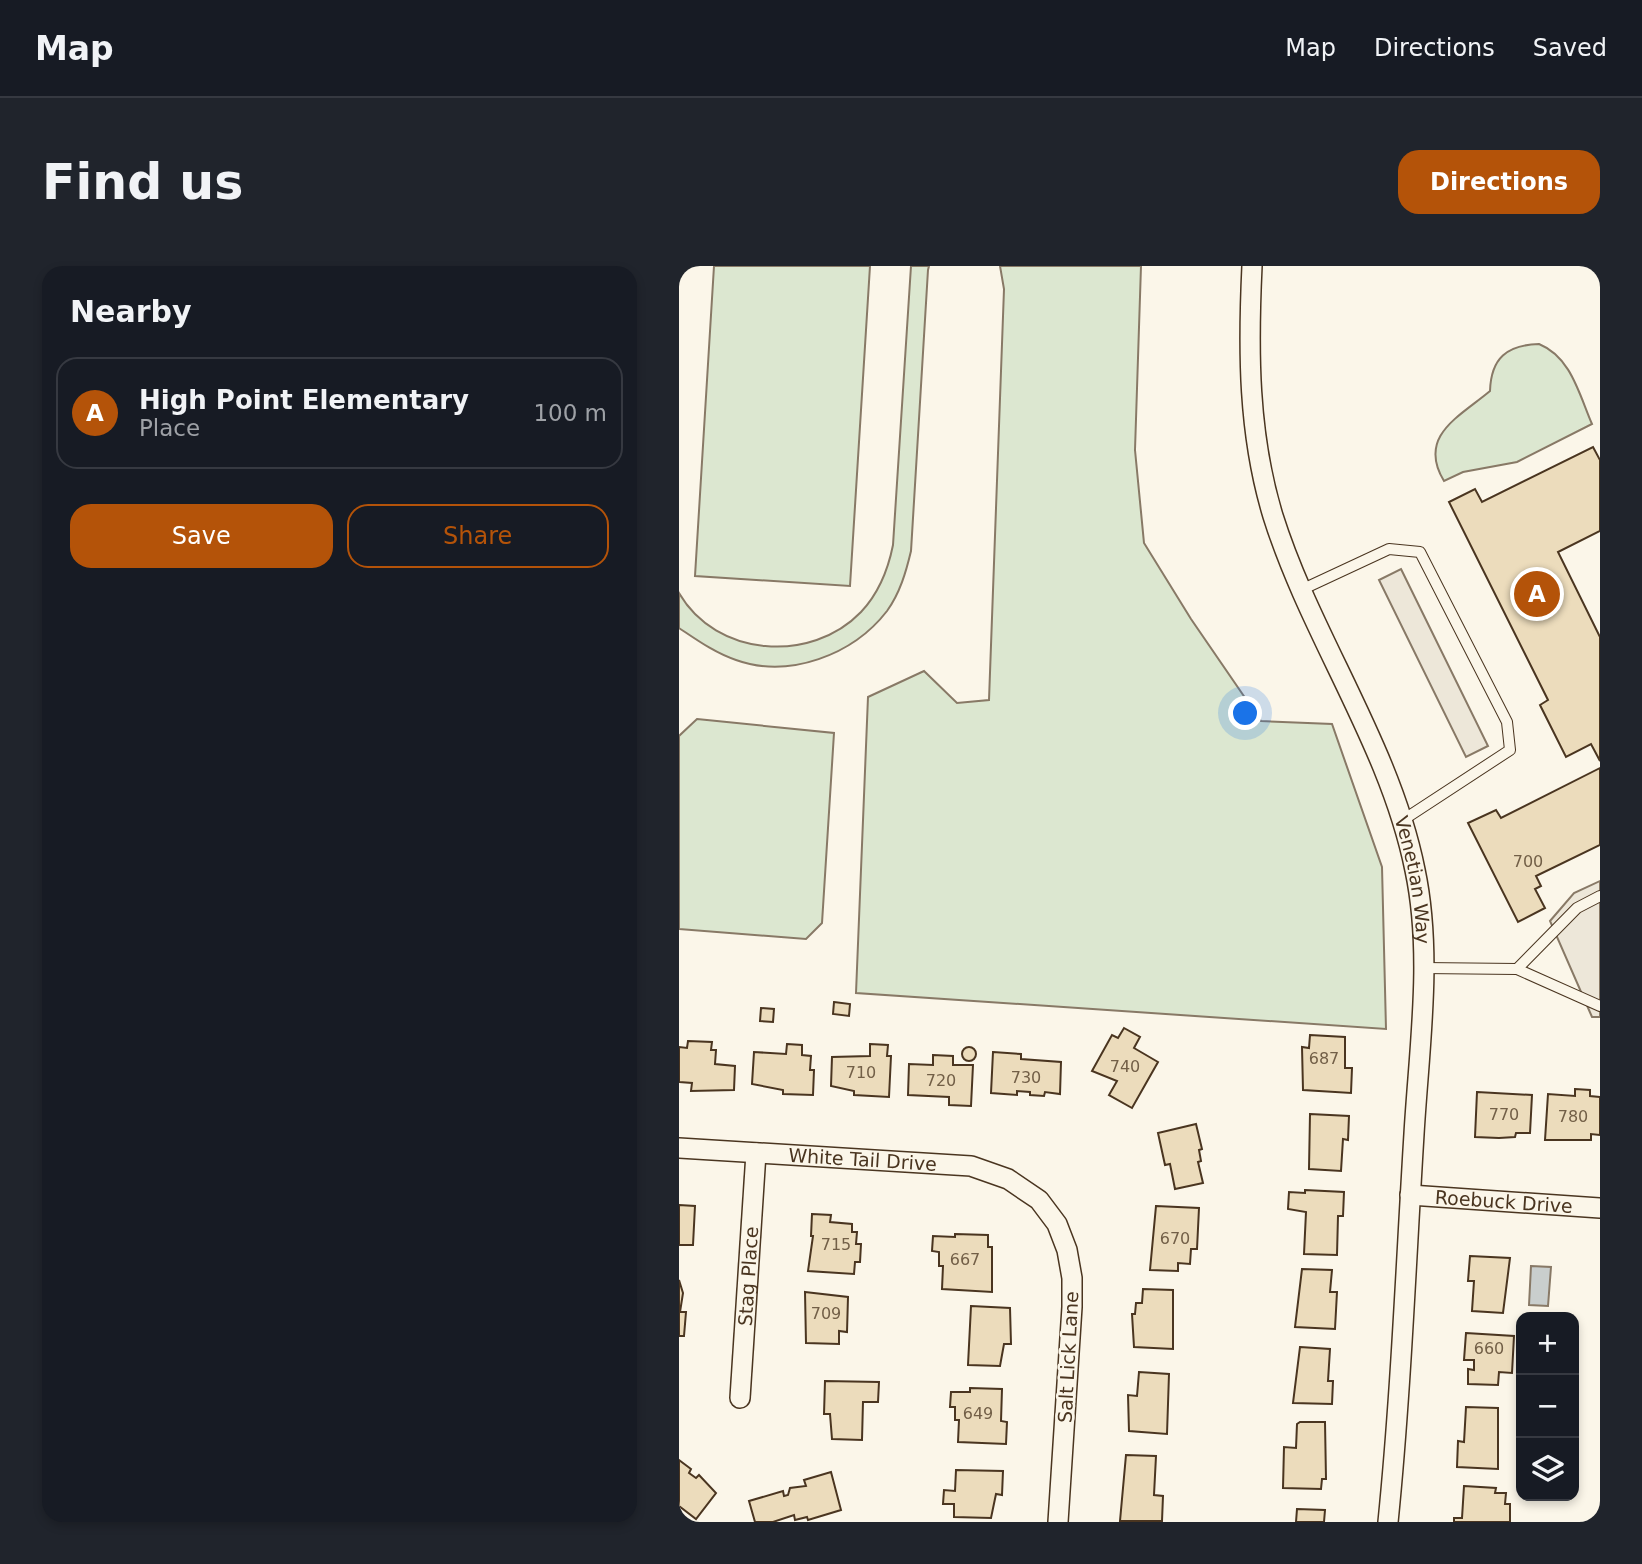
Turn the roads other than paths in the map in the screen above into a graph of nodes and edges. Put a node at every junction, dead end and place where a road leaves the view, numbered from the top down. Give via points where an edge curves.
1 (1252, 266) edge
2 (1301, 590) junction
3 (1403, 820) junction
4 (1600, 896) edge
5 (1423, 968) junction
6 (1517, 969) junction
7 (1600, 1006) edge
8 (679, 1148) edge
9 (756, 1153) junction
10 (1410, 1195) junction
11 (1039, 1200) joint
12 (1600, 1208) edge
13 (740, 1398) dead end
14 (1058, 1522) edge
15 (1388, 1522) edge

1 - 2 street, Venetian Way via 1249,383 1258,452 1273,515
2 - 3 street, Venetian Way
2 - 3 lane via 1389,550 1420,552 1507,722 1510,750
3 - 5 street, Venetian Way via 1416,872
4 - 6 lane via 1577,908
5 - 6 lane
5 - 10 street, Venetian Way
6 - 7 lane
8 - 9 street, White Tail Drive
9 - 11 street, White Tail Drive via 971,1166 1008,1179
9 - 13 street, Stag Place
10 - 12 street, Roebuck Drive
10 - 15 street, Venetian Way
11 - 14 street, Salt Lick Lane via 1057,1224 1072,1278

